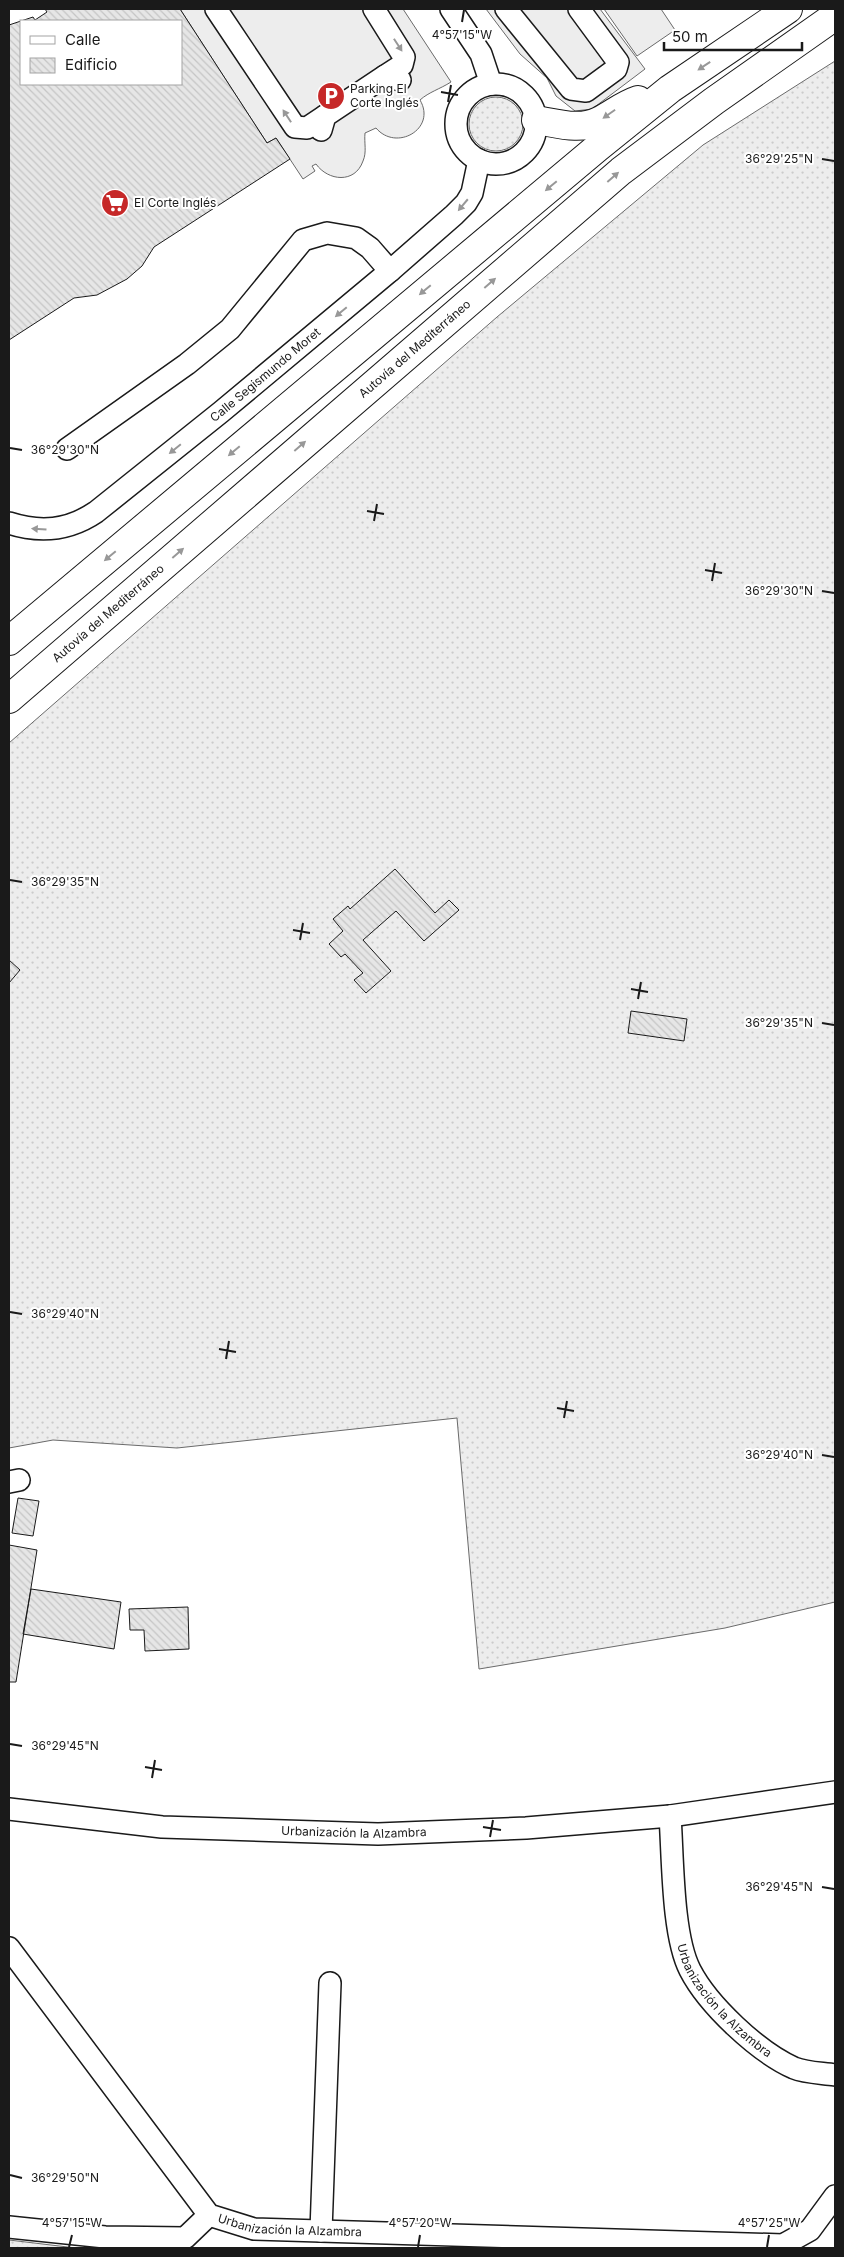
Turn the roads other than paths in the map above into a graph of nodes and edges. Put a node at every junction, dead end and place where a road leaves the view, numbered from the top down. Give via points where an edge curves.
1 (216, 9) edge
2 (374, 9) edge
3 (452, 9) edge
4 (506, 9) edge
5 (579, 9) edge
6 (788, 9) edge
7 (835, 16) edge
8 (491, 84) junction
9 (670, 90) junction
10 (536, 120) junction
11 (479, 160) junction
12 (390, 271) junction
13 (67, 449) dead end
14 (9, 523) edge
15 (13, 636) edge
16 (9, 699) edge
17 (835, 1792) edge
18 (9, 1809) edge
19 (670, 1816) junction
20 (9, 1948) edge
21 (330, 1983) dead end
22 (835, 2075) edge
23 (835, 2196) edge
24 (209, 2216) junction
25 (9, 2227) edge
26 (321, 2230) junction

2 -> 1 street via 404,57 402,65 393,78 323,124 307,128 295,127
3 - 8 street via 481,54
4 - 5 street via 571,88 586,91 616,69 618,62
6 -> 9 highway
16 -> 7 highway, Autovía del Mediterráneo via 621,171
8 - 10 street via 502,84 522,92 534,109
8 - 11 street via 468,95 457,117 461,142
9 -> 10 highway via 621,106 588,125
9 -> 15 highway via 448,271
10 - 11 street via 536,132 531,143 514,159 491,163
11 -> 12 street, Calle Segismundo Moret via 475,183 466,203
12 - 13 street via 370,248 356,238 328,233 303,240 230,329 187,364
12 -> 14 street, Calle Segismundo Moret via 96,512 60,528 43,530
17 - 19 street, Urbanización la Alzambra
18 - 19 street, Urbanización la Alzambra via 162,1828 378,1834 526,1828
19 - 22 street, Urbanización la Alzambra via 678,1928 690,1970 716,2006 750,2040 795,2069
20 - 24 street, Urbanización la Alzambra
21 - 26 street
23 - 26 street, Urbanización la Alzambra via 810,2230 784,2245
24 - 25 street via 184,2238 105,2237
24 - 26 street, Urbanización la Alzambra via 254,2229

